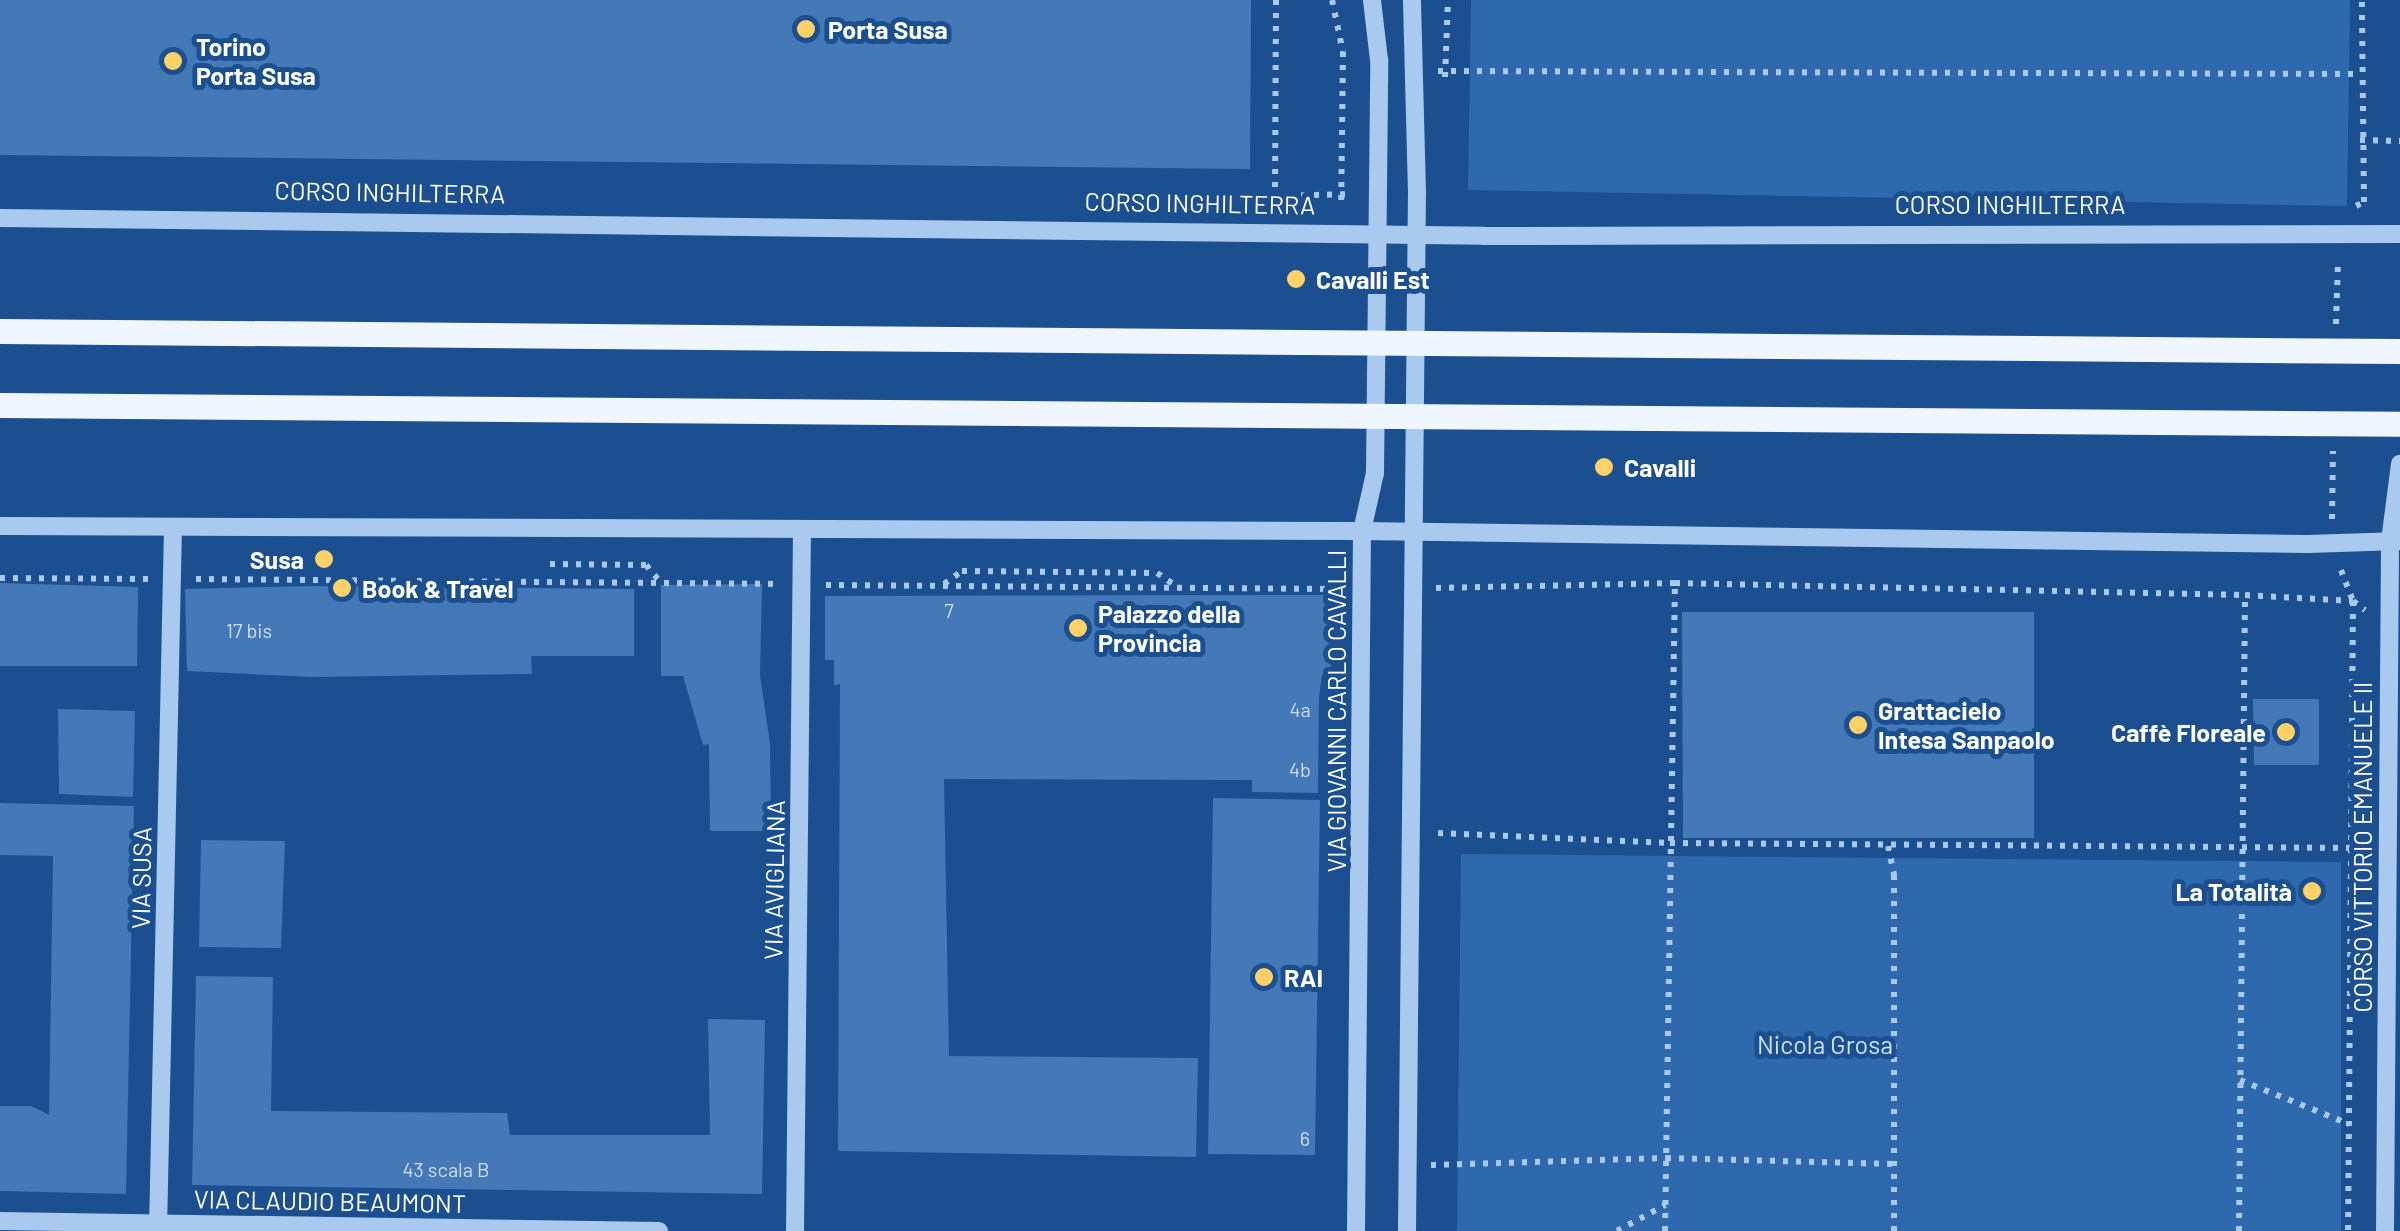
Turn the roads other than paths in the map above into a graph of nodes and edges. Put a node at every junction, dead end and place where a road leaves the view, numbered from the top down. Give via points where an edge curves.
1 (1372, 0) edge
2 (1412, 0) edge
3 (0, 218) edge
4 (1376, 234) junction
5 (1416, 234) junction
6 (2400, 234) edge
7 (0, 331) edge
8 (1376, 343) junction
9 (1416, 344) junction
10 (2400, 352) edge
11 (0, 406) edge
12 (1376, 418) junction
13 (1415, 418) junction
14 (2400, 424) edge
15 (2400, 464) edge
16 (0, 526) edge
17 (173, 526) junction
18 (802, 530) junction
19 (1362, 531) junction
20 (1414, 532) junction
21 (2395, 540) edge
22 (0, 1221) edge
23 (158, 1227) edge
24 (660, 1231) edge
25 (795, 1231) edge
26 (1356, 1231) edge
27 (1407, 1231) edge
28 (2385, 1231) edge

1 - 4 street, VIA GIOVANNI CARLO CAVALLI
2 - 5 street
3 - 4 street, CORSO INGHILTERRA
4 - 5 street, CORSO INGHILTERRA
4 - 8 street, VIA GIOVANNI CARLO CAVALLI
5 - 6 street, CORSO INGHILTERRA
5 - 9 street
7 - 8 main road
8 - 9 main road
8 - 12 street, VIA GIOVANNI CARLO CAVALLI
9 - 10 main road
9 - 13 street
11 - 12 main road
12 - 13 main road
12 - 19 street, VIA GIOVANNI CARLO CAVALLI via 1375,473
13 - 14 main road
13 - 20 street
15 - 21 street, CORSO VITTORIO EMANUELE II
16 - 17 street
17 - 18 street
17 - 23 street, VIA SUSA
18 - 19 street
18 - 25 street, VIA AVIGLIANA
19 - 20 street
19 - 26 street, VIA GIOVANNI CARLO CAVALLI
20 - 21 street
20 - 27 street
21 - 28 street, CORSO VITTORIO EMANUELE II via 2388,628
22 - 23 street, VIA CLAUDIO BEAUMONT
23 - 24 street, VIA CLAUDIO BEAUMONT

